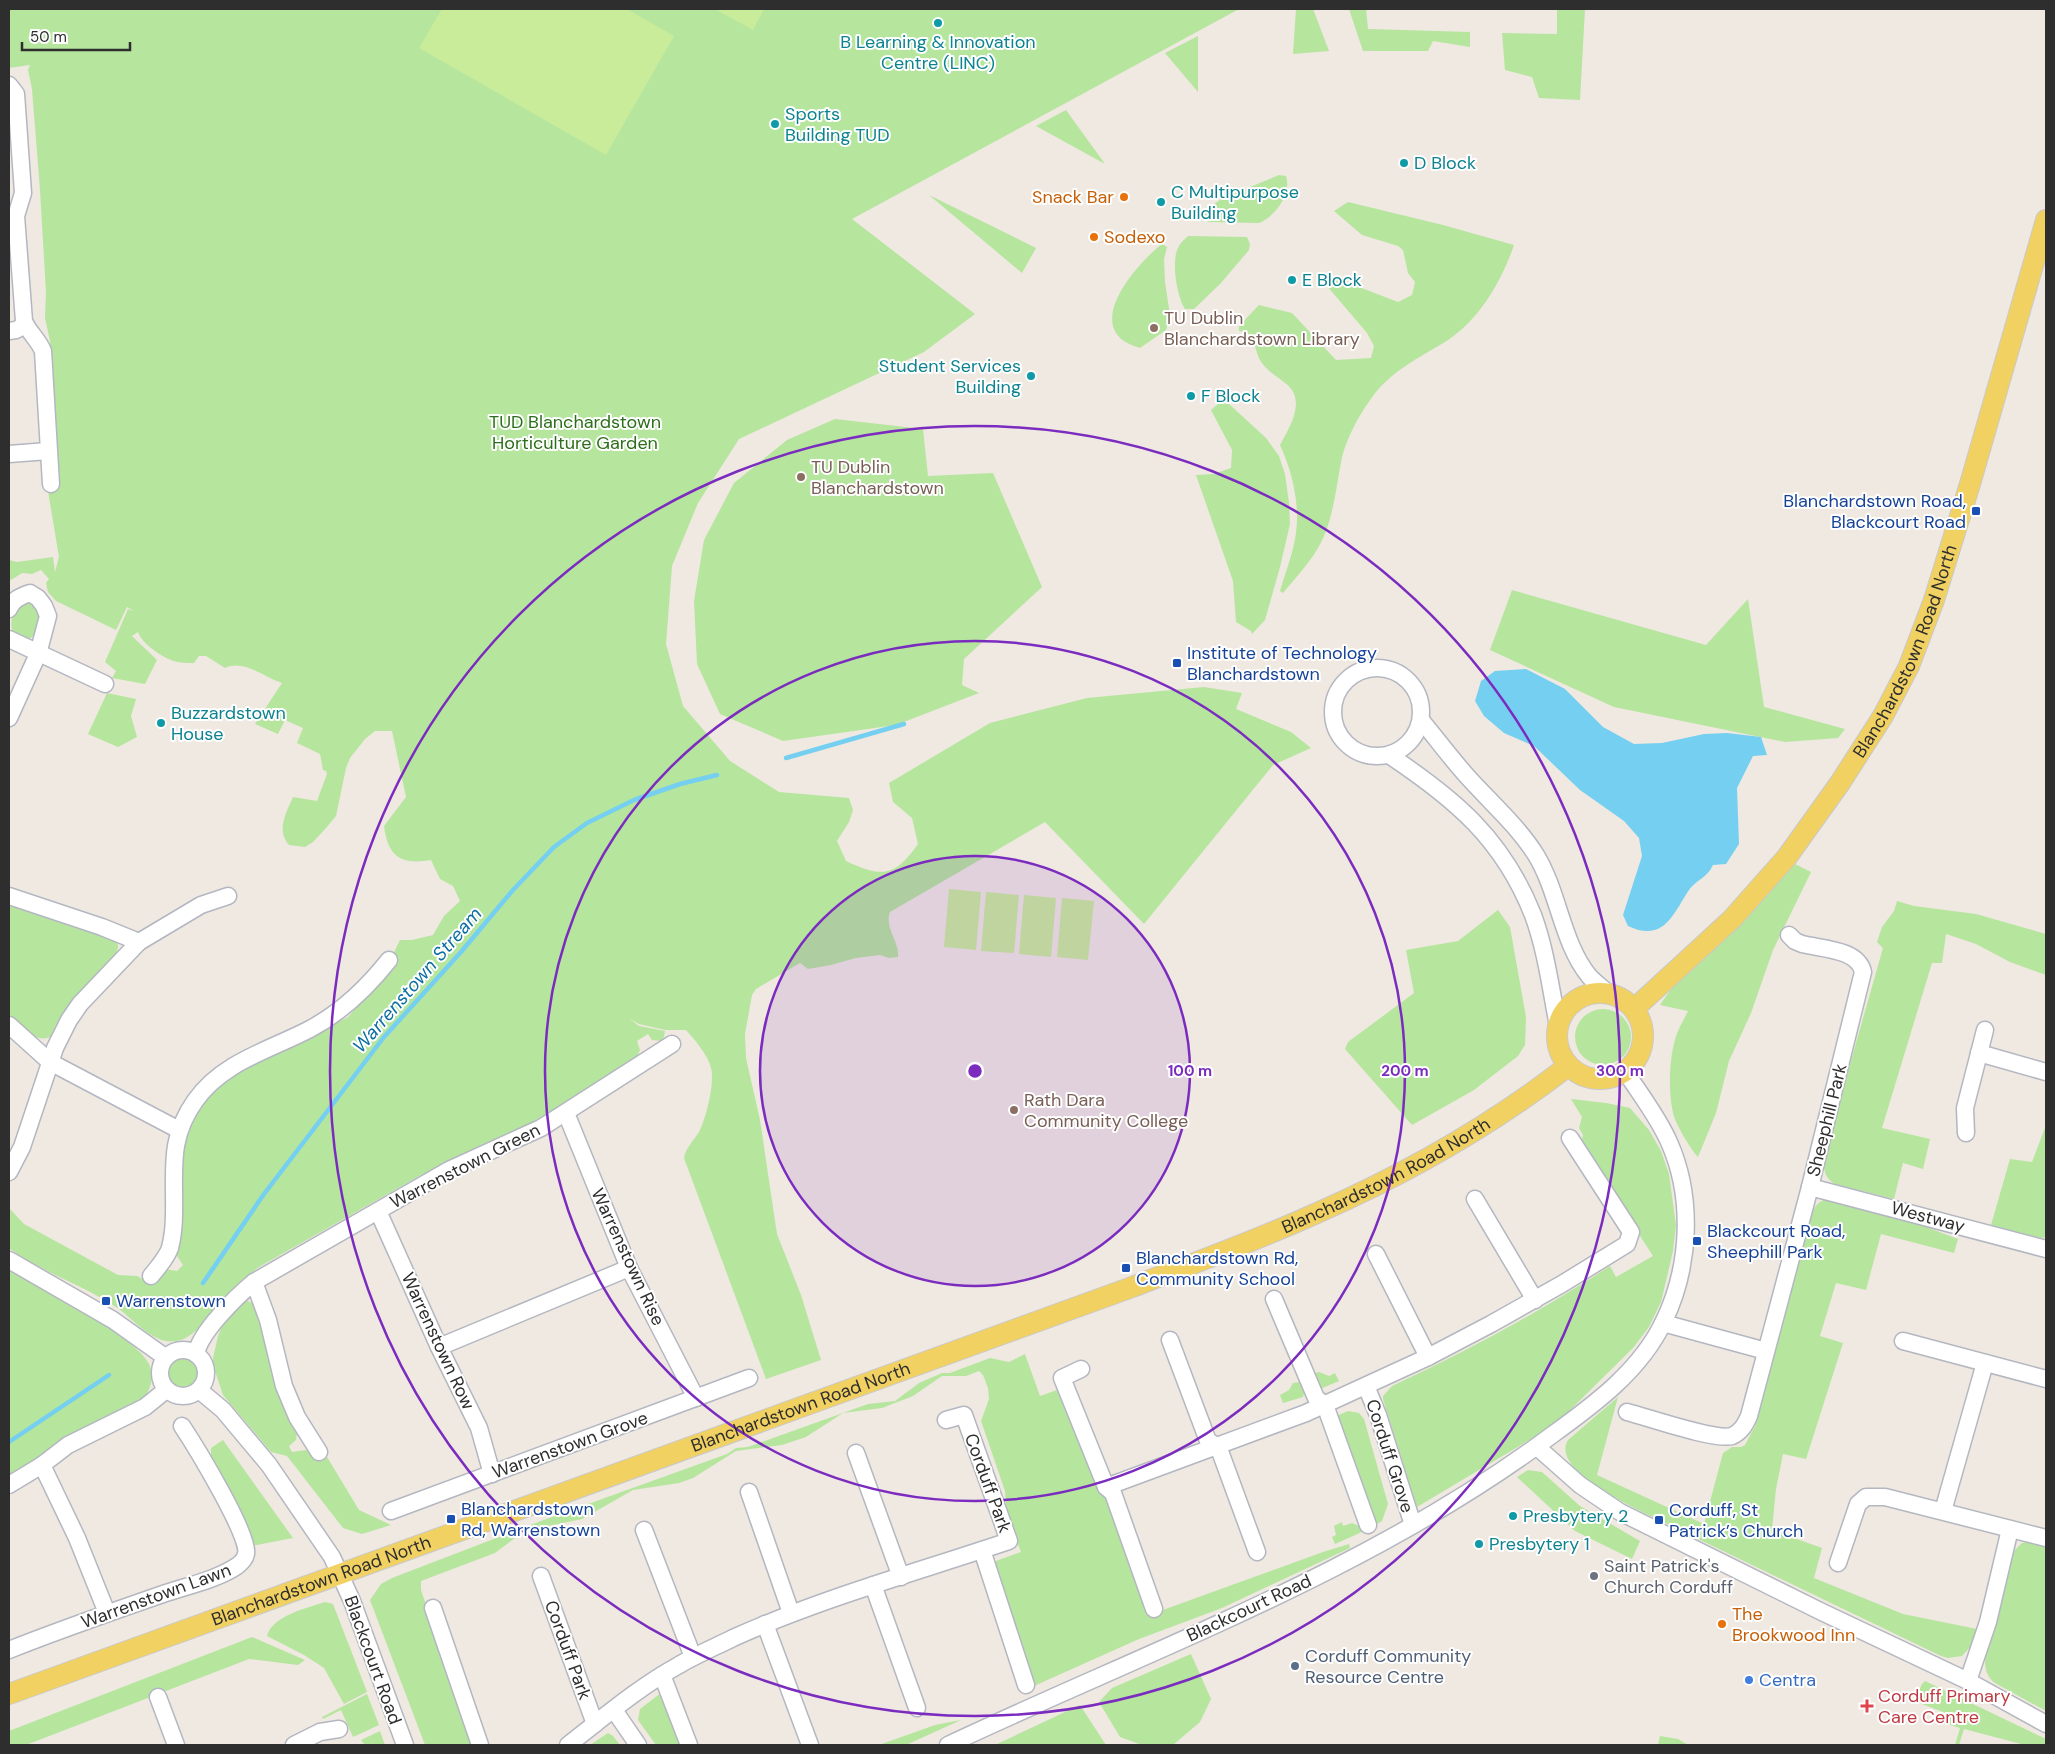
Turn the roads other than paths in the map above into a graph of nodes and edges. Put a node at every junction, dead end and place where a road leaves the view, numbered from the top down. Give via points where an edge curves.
1 (9, 85) edge
2 (12, 213) edge
3 (2046, 220) edge
4 (26, 325) junction
5 (9, 331) edge
6 (48, 451) junction
7 (9, 454) edge
8 (52, 484) dead end
9 (9, 609) edge
10 (9, 639) edge
11 (38, 654) junction
12 (105, 684) dead end
13 (9, 718) edge
14 (1421, 720) junction
15 (1389, 755) junction
16 (9, 896) edge
17 (228, 896) dead end
18 (1789, 935) dead end
19 (139, 942) junction
20 (389, 960) dead end
21 (1609, 994) junction
22 (1634, 1009) junction
23 (9, 1025) edge
24 (1558, 1026) junction
25 (1985, 1030) dead end
26 (672, 1044) dead end
27 (1979, 1053) junction
28 (50, 1062) junction
29 (1568, 1066) junction
30 (1625, 1071) junction
31 (2046, 1072) edge
32 (566, 1114) junction
33 (179, 1130) junction
34 (1966, 1133) dead end
35 (1570, 1138) dead end
36 (9, 1172) edge
37 (1810, 1187) junction
38 (1475, 1199) dead end
39 (378, 1211) junction
40 (2046, 1249) edge
41 (1376, 1254) dead end
42 (9, 1260) edge
43 (628, 1268) junction
44 (151, 1276) dead end
45 (254, 1282) junction
46 (1274, 1299) dead end
47 (1535, 1300) junction
48 (1663, 1323) junction
49 (1170, 1340) dead end
50 (1903, 1341) dead end
51 (439, 1347) junction
52 (1766, 1352) junction
53 (196, 1354) junction
54 (165, 1357) junction
55 (1428, 1357) junction
56 (1985, 1363) junction
57 (1081, 1369) dead end
58 (749, 1378) dead end
59 (2046, 1380) edge
60 (1366, 1386) junction
61 (166, 1390) junction
62 (199, 1390) junction
63 (696, 1398) junction
64 (1325, 1405) junction
65 (1626, 1412) dead end
66 (946, 1420) dead end
67 (182, 1426) dead end
68 (1217, 1446) junction
69 (1537, 1447) junction
70 (319, 1452) dead end
71 (856, 1453) dead end
72 (42, 1465) junction
73 (492, 1474) junction
74 (9, 1485) edge
75 (1106, 1487) junction
76 (749, 1492) dead end
77 (391, 1511) dead end
78 (1943, 1511) junction
79 (1368, 1525) dead end
80 (1413, 1525) junction
81 (2010, 1529) junction
82 (644, 1530) dead end
83 (2046, 1538) edge
84 (982, 1550) junction
85 (1257, 1552) dead end
86 (1838, 1563) dead end
87 (341, 1574) junction
88 (541, 1576) dead end
89 (901, 1576) junction
90 (873, 1585) junction
91 (433, 1608) dead end
92 (1154, 1609) dead end
93 (107, 1613) junction
94 (791, 1613) junction
95 (765, 1624) junction
96 (9, 1650) edge
97 (693, 1657) junction
98 (662, 1675) junction
99 (1968, 1681) junction
100 (1026, 1685) dead end
101 (9, 1694) edge
102 (158, 1697) dead end
103 (917, 1708) dead end
104 (614, 1710) junction
105 (595, 1724) junction
106 (2046, 1724) edge
107 (339, 1729) dead end
108 (176, 1745) edge
109 (294, 1745) edge
110 (406, 1745) edge
111 (480, 1745) edge
112 (568, 1745) edge
113 (638, 1745) edge
114 (688, 1745) edge
115 (810, 1745) edge
116 (948, 1745) edge

1 - 2 street via 16,94 23,193
2 - 4 street
3 - 22 main road, Blanchardstown Road North via 1934,600 1909,666 1883,716 1787,857 1732,918
4 - 5 street
4 - 6 street via 43,351
6 - 7 street
6 - 8 street
9 - 11 street via 10,604 21,596 30,594 44,606 48,616
10 - 11 street
11 - 12 street
11 - 13 street
14 - 15 street via 1407,745
14 - 15 street via 1421,708 1412,685 1390,670 1363,671 1342,686 1333,713 1342,739 1366,755
14 - 21 street via 1536,855 1580,963
15 - 24 street via 1472,818 1505,860 1533,916
16 - 19 street
17 - 19 street via 201,905
18 - 37 street, Sheephill Park via 1802,944 1848,954 1857,959 1863,972
19 - 28 street via 80,1004 64,1029
20 - 33 street via 354,999 330,1018 228,1069 211,1082 194,1102
21 - 22 main road
21 - 24 main road via 1583,997 1563,1014
22 - 30 main road via 1641,1022 1641,1050
23 - 28 street
24 - 29 main road via 1560,1054
25 - 27 street
26 - 32 street, Warrenstown Green
27 - 31 street
27 - 34 street via 1965,1108
28 - 33 street
28 - 36 street via 22,1147
29 - 30 main road via 1580,1075 1594,1079 1609,1078
29 - 87 main road, Blanchardstown Road North via 1483,1125 1317,1213 1135,1286
30 - 48 street, Blackcourt Road via 1669,1142 1684,1196 1682,1263
32 - 39 street, Warrenstown Green via 451,1169
32 - 43 street, Warrenstown Rise
33 - 44 street via 173,1161 173,1237 164,1259
35 - 47 street, Corduff Grove via 1631,1232 1627,1244
37 - 40 street, Westway
37 - 52 street, Sheephill Park
38 - 47 street
39 - 45 street, Warrenstown Green
39 - 51 street, Warrenstown Row
41 - 55 street
42 - 54 street via 113,1320
43 - 51 street
43 - 63 street, Warrenstown Rise
45 - 53 street, Warrenstown Green via 227,1307 204,1337
45 - 70 street via 268,1320 284,1386 297,1417
46 - 64 street via 1316,1398
47 - 55 street, Corduff Grove
48 - 52 street
48 - 69 street, Blackcourt Road via 1648,1348 1615,1384
49 - 68 street via 1208,1441
50 - 56 street
51 - 73 street, Warrenstown Row via 479,1428
52 - 65 street, Sheephill Park via 1749,1416 1744,1427 1733,1435 1719,1437
53 - 54 street via 184,1350
53 - 62 street via 206,1367 204,1383
54 - 61 street via 159,1370
55 - 60 street, Corduff Grove
56 - 59 street
56 - 78 street
57 - 75 street via 1062,1378
58 - 63 street, Warrenstown Grove
60 - 64 street, Corduff Grove
60 - 80 street, Corduff Grove
61 - 62 street via 179,1397
61 - 72 street via 145,1407 68,1445
62 - 87 street, Blackcourt Road via 223,1410 269,1465
63 - 73 street, Warrenstown Grove
64 - 68 street, Corduff Grove
64 - 79 street
66 - 84 street, Corduff Park via 964,1415 1009,1541
67 - 93 street, Warrenstown Lawn via 225,1500 244,1541 246,1556 236,1567 220,1574
68 - 75 street, Corduff Grove
68 - 85 street
69 - 80 street, Blackcourt Road
69 - 99 street via 1580,1485 1620,1512
71 - 89 street
72 - 74 street
72 - 93 street via 77,1538
73 - 77 street, Warrenstown Grove
75 - 92 street via 1113,1493
76 - 94 street
78 - 81 street
78 - 86 street via 1881,1496 1866,1497 1858,1504
80 - 116 street, Blackcourt Road via 1238,1614
81 - 83 street
81 - 99 street via 1988,1622
82 - 97 street
84 - 89 street, Corduff Park
84 - 100 street, Corduff Park
87 - 101 main road, Blanchardstown Road North
87 - 110 street, Blackcourt Road
88 - 105 street, Corduff Park
89 - 90 street, Corduff Park
90 - 94 street, Corduff Park
90 - 103 street
91 - 111 street
93 - 96 street, Warrenstown Lawn
94 - 95 street, Corduff Park
95 - 97 street, Corduff Park
95 - 115 street
97 - 98 street, Corduff Park
98 - 104 street, Corduff Park
98 - 114 street
99 - 106 street
102 - 108 street
104 - 105 street, Corduff Park
104 - 113 street, Corduff Park
105 - 112 street, Corduff Park
107 - 109 street via 320,1732

